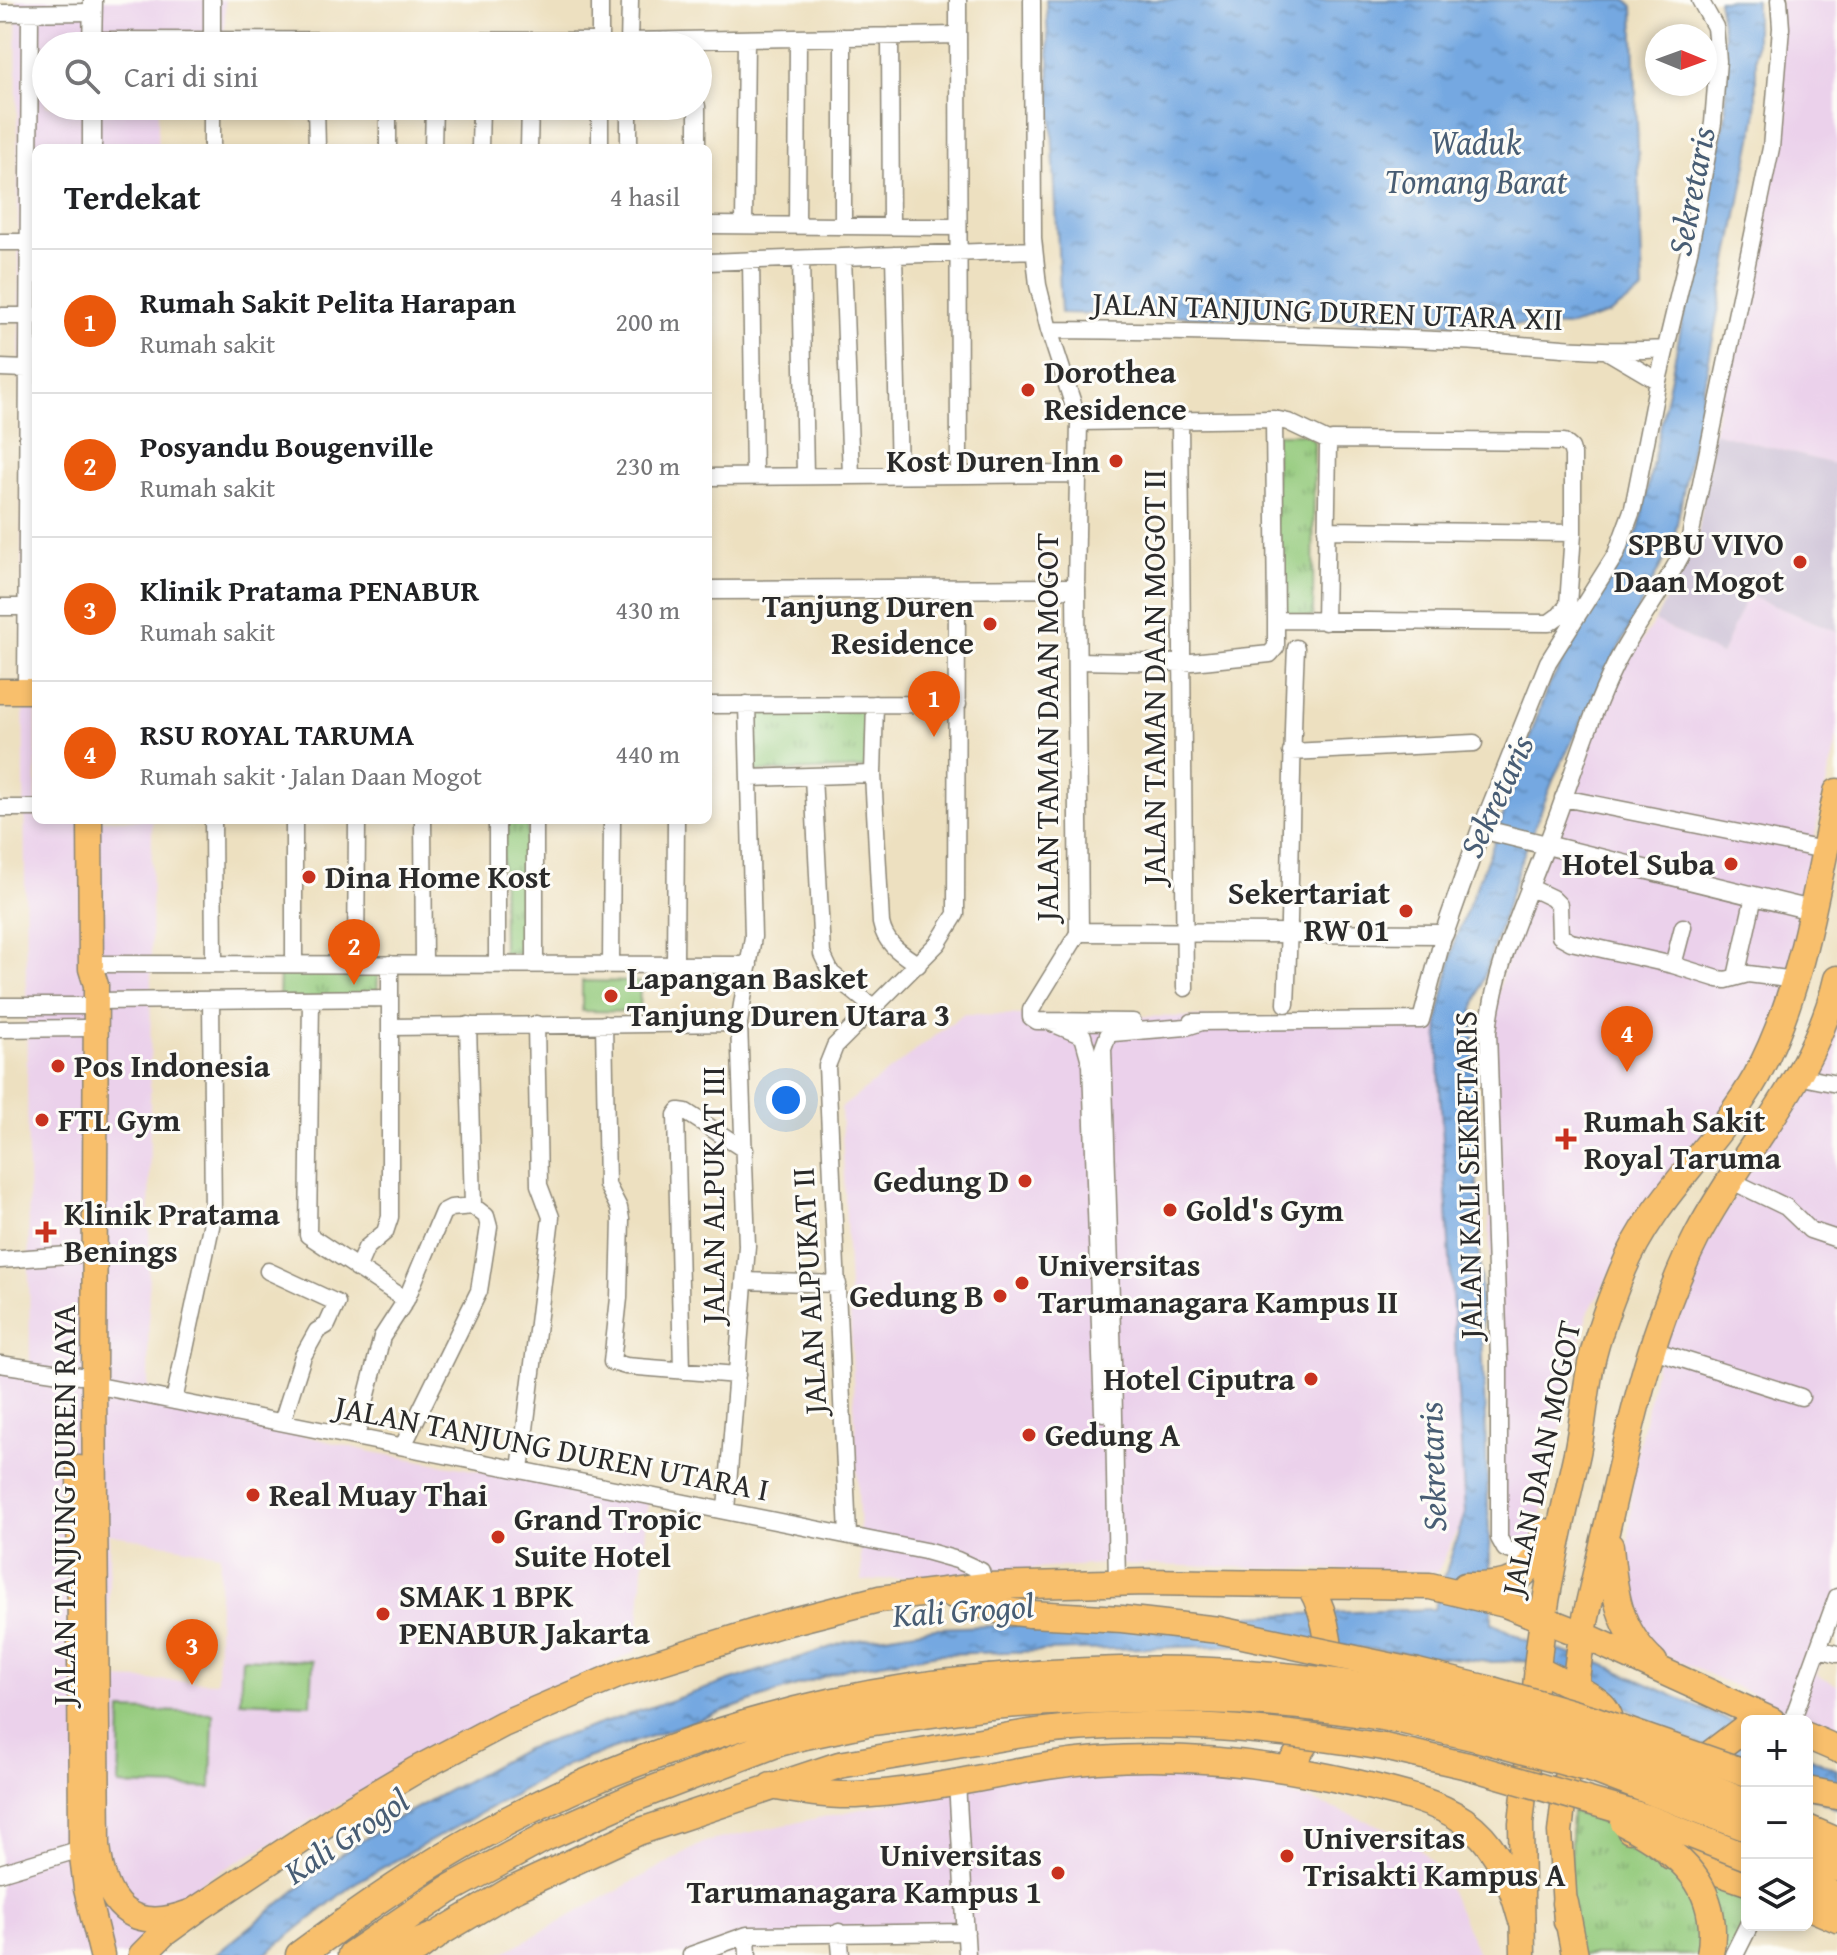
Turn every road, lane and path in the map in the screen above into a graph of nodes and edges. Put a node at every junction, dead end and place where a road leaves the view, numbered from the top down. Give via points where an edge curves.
1 (212, 0) edge
2 (600, 0) edge
3 (630, 0) edge
4 (958, 0) edge
5 (1032, 0) edge
6 (1700, 0) edge
7 (1779, 0) edge
8 (93, 6) edge
9 (0, 13) edge
10 (30, 13) junction
11 (92, 32) edge
12 (212, 32) edge
13 (600, 32) edge
14 (629, 32) edge
15 (958, 35) junction
16 (890, 36) junction
17 (843, 37) junction
18 (798, 38) junction
19 (746, 39) junction
20 (712, 42) edge
21 (92, 120) edge
22 (212, 120) edge
23 (316, 120) edge
24 (388, 120) edge
25 (434, 120) edge
26 (481, 120) edge
27 (530, 120) edge
28 (600, 120) edge
29 (629, 120) edge
30 (697, 120) edge
31 (92, 144) edge
32 (212, 144) edge
33 (317, 144) edge
34 (388, 144) edge
35 (433, 144) edge
36 (480, 144) edge
37 (529, 144) edge
38 (600, 144) edge
39 (629, 144) edge
40 (697, 144) edge
41 (712, 225) edge
42 (744, 225) junction
43 (797, 225) junction
44 (843, 226) junction
45 (891, 226) junction
46 (958, 227) junction
47 (0, 242) edge
48 (28, 242) junction
49 (1034, 250) junction
50 (958, 253) junction
51 (894, 255) junction
52 (843, 257) junction
53 (801, 259) junction
54 (751, 260) junction
55 (712, 262) edge
56 (0, 316) edge
57 (31, 316) edge
58 (1049, 330) junction
59 (1665, 349) junction
60 (1606, 350) junction
61 (0, 368) edge
62 (26, 369) junction
63 (1658, 381) junction
64 (1274, 419) junction
65 (1180, 420) junction
66 (1079, 422) junction
67 (1331, 441) junction
68 (1078, 474) junction
69 (959, 475) junction
70 (754, 476) junction
71 (805, 476) junction
72 (851, 476) junction
73 (899, 476) junction
74 (712, 477) edge
75 (1326, 530) junction
76 (1573, 533) junction
77 (1076, 588) junction
78 (957, 589) junction
79 (712, 590) edge
80 (0, 607) edge
81 (25, 607) junction
82 (1276, 620) junction
83 (1325, 622) junction
84 (1296, 648) dead end
85 (1077, 661) junction
86 (1182, 663) junction
87 (0, 691) edge
88 (31, 691) edge
89 (747, 704) junction
90 (875, 704) junction
91 (958, 704) junction
92 (712, 705) edge
93 (1474, 743) dead end
94 (1291, 752) junction
95 (873, 774) junction
96 (813, 776) junction
97 (749, 778) junction
98 (1837, 792) edge
99 (1563, 798) junction
100 (0, 808) edge
101 (32, 808) edge
102 (90, 824) edge
103 (213, 824) edge
104 (294, 824) edge
105 (357, 824) edge
106 (423, 824) edge
107 (497, 824) edge
108 (535, 824) edge
109 (612, 824) edge
110 (676, 824) edge
111 (1486, 831) junction
112 (1542, 844) junction
113 (1824, 850) junction
114 (1529, 887) junction
115 (1754, 896) junction
116 (1811, 910) junction
117 (1683, 927) dead end
118 (1079, 932) junction
119 (1184, 933) junction
120 (1289, 933) junction
121 (1444, 934) junction
122 (214, 964) junction
123 (294, 964) junction
124 (356, 964) junction
125 (390, 964) junction
126 (424, 964) junction
127 (497, 964) junction
128 (535, 964) junction
129 (611, 964) junction
130 (675, 964) junction
131 (749, 965) junction
132 (918, 965) junction
133 (1673, 965) junction
134 (91, 967) junction
135 (1736, 977) junction
136 (1837, 979) edge
137 (1795, 980) junction
138 (1185, 988) dead end
139 (390, 998) junction
140 (311, 999) junction
141 (211, 1000) junction
142 (1286, 1004) dead end
143 (0, 1006) edge
144 (874, 1008) junction
145 (89, 1012) junction
146 (1039, 1020) junction
147 (1202, 1022) junction
148 (739, 1023) junction
149 (536, 1024) junction
150 (604, 1024) junction
151 (468, 1025) junction
152 (390, 1027) junction
153 (0, 1029) edge
154 (1797, 1076) junction
155 (1837, 1084) edge
156 (745, 1150) junction
157 (1730, 1180) junction
158 (473, 1206) junction
159 (1837, 1239) edge
160 (82, 1254) junction
161 (0, 1260) edge
162 (357, 1269) junction
163 (268, 1271) dead end
164 (746, 1281) junction
165 (838, 1284) junction
166 (406, 1300) junction
167 (1650, 1349) junction
168 (1108, 1363) junction
169 (1591, 1363) junction
170 (0, 1364) edge
171 (682, 1371) junction
172 (737, 1375) junction
173 (87, 1381) junction
174 (1801, 1397) dead end
175 (174, 1401) junction
176 (282, 1422) junction
177 (356, 1437) junction
178 (403, 1446) junction
179 (520, 1470) junction
180 (726, 1510) junction
181 (1608, 1522) junction
182 (848, 1535) junction
183 (1537, 1558) junction
184 (1111, 1583) junction
185 (985, 1586) junction
186 (941, 1590) junction
187 (1497, 1594) junction
188 (1316, 1597) junction
189 (1837, 1597) edge
190 (1580, 1644) junction
191 (1539, 1647) junction
192 (1820, 1649) junction
193 (1837, 1654) edge
194 (1667, 1674) junction
195 (1576, 1687) junction
196 (990, 1692) junction
197 (1747, 1715) edge
198 (1794, 1715) edge
199 (1741, 1733) edge
200 (1813, 1739) edge
201 (1837, 1749) edge
202 (1288, 1768) junction
203 (1741, 1771) edge
204 (957, 1783) junction
205 (771, 1786) junction
206 (1560, 1791) junction
207 (1813, 1791) edge
208 (1837, 1796) edge
209 (1741, 1801) edge
210 (1741, 1825) edge
211 (1813, 1832) edge
212 (1837, 1842) edge
213 (90, 1847) junction
214 (1741, 1855) edge
215 (1813, 1856) edge
216 (1702, 1866) junction
217 (1837, 1867) edge
218 (0, 1873) edge
219 (1741, 1880) edge
220 (1813, 1885) edge
221 (1837, 1896) edge
222 (1565, 1903) junction
223 (1813, 1909) edge
224 (196, 1910) junction
225 (1521, 1918) junction
226 (1837, 1919) edge
227 (1746, 1931) edge
228 (839, 1932) junction
229 (966, 1932) junction
230 (747, 1935) junction
231 (434, 1937) junction
232 (102, 1955) edge
233 (142, 1955) edge
234 (300, 1955) edge
235 (352, 1955) edge
236 (388, 1955) edge
237 (411, 1955) edge
238 (691, 1955) edge
239 (748, 1955) edge
240 (841, 1955) edge
241 (967, 1955) edge
242 (1523, 1955) edge
243 (1568, 1955) edge
244 (1575, 1955) edge
245 (1710, 1955) edge
246 (1734, 1955) edge

1 - 12 street
2 - 13 street
3 - 14 street
4 - 15 street
5 - 49 street, JALAN TAMAN DAAN MOGOT
6 - 59 street via 1715,27 1716,99
7 - 99 street, JALAN KALI SEKRETARIS via 1771,148 1690,537 1678,566 1617,661
8 - 10 street
8 - 11 street
9 - 10 street
10 - 48 street
15 - 16 street
15 - 46 street
16 - 17 street
16 - 45 street
17 - 18 street
17 - 44 street
18 - 19 street
18 - 43 street
19 - 20 street
19 - 42 street
21 - 31 street
22 - 32 street
23 - 33 street
24 - 34 street
25 - 35 street
26 - 36 street
27 - 37 street
28 - 38 street
29 - 39 street
30 - 40 street
41 - 42 street
42 - 43 street
43 - 44 street
44 - 45 street
45 - 46 street
46 - 50 street
47 - 48 street
48 - 57 street
49 - 50 street
49 - 58 street, JALAN TAMAN DAAN MOGOT
50 - 51 street
50 - 69 street
51 - 52 street
51 - 73 street
52 - 53 street
52 - 72 street
53 - 54 street
53 - 71 street
54 - 55 street
54 - 70 street
56 - 57 street
57 - 62 street
58 - 60 street, JALAN TANJUNG DUREN UTARA XII via 1247,332
58 - 66 street, JALAN TAMAN DAAN MOGOT
59 - 60 street, JALAN TANJUNG DUREN UTARA XII
59 - 63 street
60 - 63 street, JALAN TANJUNG DUREN UTARA XII
61 - 62 street
62 - 81 street
63 - 111 street via 1623,540 1548,662
64 - 65 street
64 - 67 street
64 - 82 street
65 - 66 street
65 - 86 street, JALAN TAMAN DAAN MOGOT II
66 - 68 street, JALAN TAMAN DAAN MOGOT
67 - 75 street
67 - 76 street via 1564,442 1573,455
68 - 69 street
68 - 77 street, JALAN TAMAN DAAN MOGOT
69 - 73 street
70 - 71 street
70 - 74 street
71 - 72 street
72 - 73 street
75 - 76 street
75 - 83 street
76 - 83 street via 1568,605 1549,623
77 - 78 street
77 - 85 street, JALAN TAMAN DAAN MOGOT
78 - 79 street
78 - 91 street
80 - 81 street
81 - 88 street
82 - 83 street
82 - 86 street via 1276,647 1270,654
84 - 94 street
85 - 86 street
85 - 118 street, JALAN TAMAN DAAN MOGOT
86 - 119 street, JALAN TAMAN DAAN MOGOT II
87 - 88 main road
89 - 90 street
89 - 92 street
89 - 97 street, JALAN ALPUKAT III
90 - 91 street
90 - 95 street
91 - 132 street via 956,914
93 - 94 street
94 - 120 street
95 - 96 street
95 - 132 street via 884,935
96 - 97 street
96 - 144 street via 822,954 831,973
97 - 131 street, JALAN ALPUKAT III
98 - 113 highway, JALAN DAAN MOGOT
99 - 112 street, JALAN KALI SEKRETARIS
99 - 113 street via 1752,842
100 - 101 street
102 - 134 main road, JALAN TANJUNG DUREN RAYA
103 - 122 street
104 - 123 street
105 - 124 street
106 - 126 street
107 - 127 street
108 - 128 street
109 - 129 street
110 - 130 street
111 - 112 street
111 - 121 street
112 - 114 street, JALAN KALI SEKRETARIS
112 - 115 street
113 - 116 highway, JALAN DAAN MOGOT
114 - 133 street via 1559,905 1560,936 1571,942
114 - 183 street, JALAN KALI SEKRETARIS via 1500,969 1488,1032 1499,1538 1505,1549
115 - 116 street
115 - 135 street
116 - 137 highway, JALAN DAAN MOGOT
117 - 133 street
118 - 119 street
118 - 146 street, JALAN TAMAN DAAN MOGOT via 1031,1010
119 - 120 street
119 - 138 street, JALAN TAMAN DAAN MOGOT II
120 - 121 street
120 - 142 street
121 - 147 street via 1421,1020
122 - 123 street
122 - 134 street
123 - 124 street
124 - 125 street
125 - 126 street
125 - 139 street
126 - 127 street
127 - 128 street
128 - 129 street
129 - 130 street
130 - 131 street
131 - 148 street, JALAN ALPUKAT III
132 - 144 street
133 - 135 street via 1718,979
134 - 145 main road, JALAN TANJUNG DUREN RAYA via 85,984
135 - 137 street
136 - 154 highway
137 - 169 highway, JALAN DAAN MOGOT via 1755,1077 1666,1196 1623,1268
139 - 140 street
139 - 152 street
140 - 141 street
140 - 162 street via 308,1235
141 - 145 street
141 - 175 street via 213,1217
143 - 145 street
144 - 165 street, JALAN ALPUKAT II via 829,1055 826,1082
145 - 153 street
145 - 160 main road, JALAN TANJUNG DUREN RAYA
145 - 173 main road, JALAN TANJUNG DUREN RAYA
146 - 147 street
146 - 168 street via 1083,1036 1091,1065
147 - 168 street via 1113,1033 1105,1040
148 - 150 street
148 - 156 street, JALAN ALPUKAT III
149 - 150 street
149 - 151 street
149 - 179 street via 539,1185 551,1217
150 - 171 street via 607,1185 621,1219 612,1362
151 - 152 street
151 - 158 street
152 - 162 street via 389,1225 366,1248
154 - 155 street
154 - 157 highway
156 - 164 street, JALAN ALPUKAT III
156 - 171 street via 686,1112 676,1115
157 - 159 street via 1786,1207 1810,1230
157 - 167 highway via 1682,1266
158 - 166 street via 443,1212
158 - 178 street via 489,1220 479,1291
160 - 161 street
160 - 173 main road, JALAN TANJUNG DUREN RAYA
162 - 166 street
163 - 176 street via 337,1303 303,1356
164 - 165 street
164 - 172 street, JALAN ALPUKAT III
165 - 182 street, JALAN ALPUKAT II
166 - 177 street via 382,1337
167 - 174 street
167 - 181 highway
168 - 184 street
169 - 183 highway via 1574,1405
169 - 191 highway, JALAN DAAN MOGOT
170 - 173 street, JALAN TANJUNG DUREN UTARA I
171 - 172 street
172 - 180 street, JALAN ALPUKAT III
173 - 175 street, JALAN TANJUNG DUREN UTARA I
173 - 213 main road, JALAN TANJUNG DUREN RAYA via 78,1590
175 - 176 street, JALAN TANJUNG DUREN UTARA I
176 - 177 street, JALAN TANJUNG DUREN UTARA I
177 - 178 street, JALAN TANJUNG DUREN UTARA I
178 - 179 street, JALAN TANJUNG DUREN UTARA I
179 - 180 street, JALAN TANJUNG DUREN UTARA I
180 - 182 street, JALAN TANJUNG DUREN UTARA I
181 - 190 highway
181 - 194 highway via 1621,1617 1637,1647
182 - 185 street, JALAN TANJUNG DUREN UTARA I via 957,1560 981,1571
183 - 187 highway
184 - 185 highway
184 - 188 highway
185 - 186 highway
186 - 203 highway, bridge via 997,1610 1219,1630 1456,1681 1579,1715
186 - 224 highway via 879,1599 777,1625 571,1694 416,1770
187 - 188 highway via 1435,1587
187 - 191 highway
188 - 202 highway via 1329,1650 1327,1698
189 - 192 street
190 - 191 highway
190 - 194 highway
190 - 195 highway
191 - 195 highway
191 - 225 main road via 1521,1824
192 - 193 street
192 - 198 street
194 - 197 highway
195 - 216 highway via 1606,1708 1615,1726 1621,1794 1629,1828 1640,1846
195 - 222 main road via 1560,1832
196 - 209 highway, bridge via 1077,1671 1150,1668 1360,1685 1602,1747
196 - 210 highway, bridge via 1175,1697 1369,1714 1506,1743 1594,1769
196 - 234 highway via 911,1688 777,1716 641,1762 533,1808 442,1857
196 - 235 highway via 779,1742 635,1797 545,1837 448,1890
199 - 216 highway via 1687,1771 1671,1812 1676,1840
200 - 201 highway
202 - 204 highway via 1134,1757
202 - 225 highway via 1420,1798 1454,1813 1498,1858
204 - 205 highway via 856,1795
204 - 229 street
205 - 206 highway, bridge via 839,1765 1010,1736 1079,1727 1215,1727 1319,1736 1426,1756
205 - 231 highway via 609,1843 510,1891
206 - 214 highway, bridge
206 - 245 highway, bridge via 1645,1835 1693,1873 1713,1918
207 - 208 highway
211 - 212 highway
213 - 218 street
213 - 224 main road, JALAN TANJUNG DUREN RAYA via 107,1887 133,1916 161,1921
213 - 232 main road, JALAN TANJUNG DUREN RAYA via 86,1889
215 - 217 highway
216 - 219 highway
220 - 221 highway
222 - 243 main road
222 - 244 highway
223 - 226 highway
224 - 233 highway
225 - 242 main road
227 - 246 street
228 - 229 street
228 - 230 street
228 - 240 street
229 - 241 street
230 - 238 street
230 - 239 street
231 - 236 highway
231 - 237 highway

